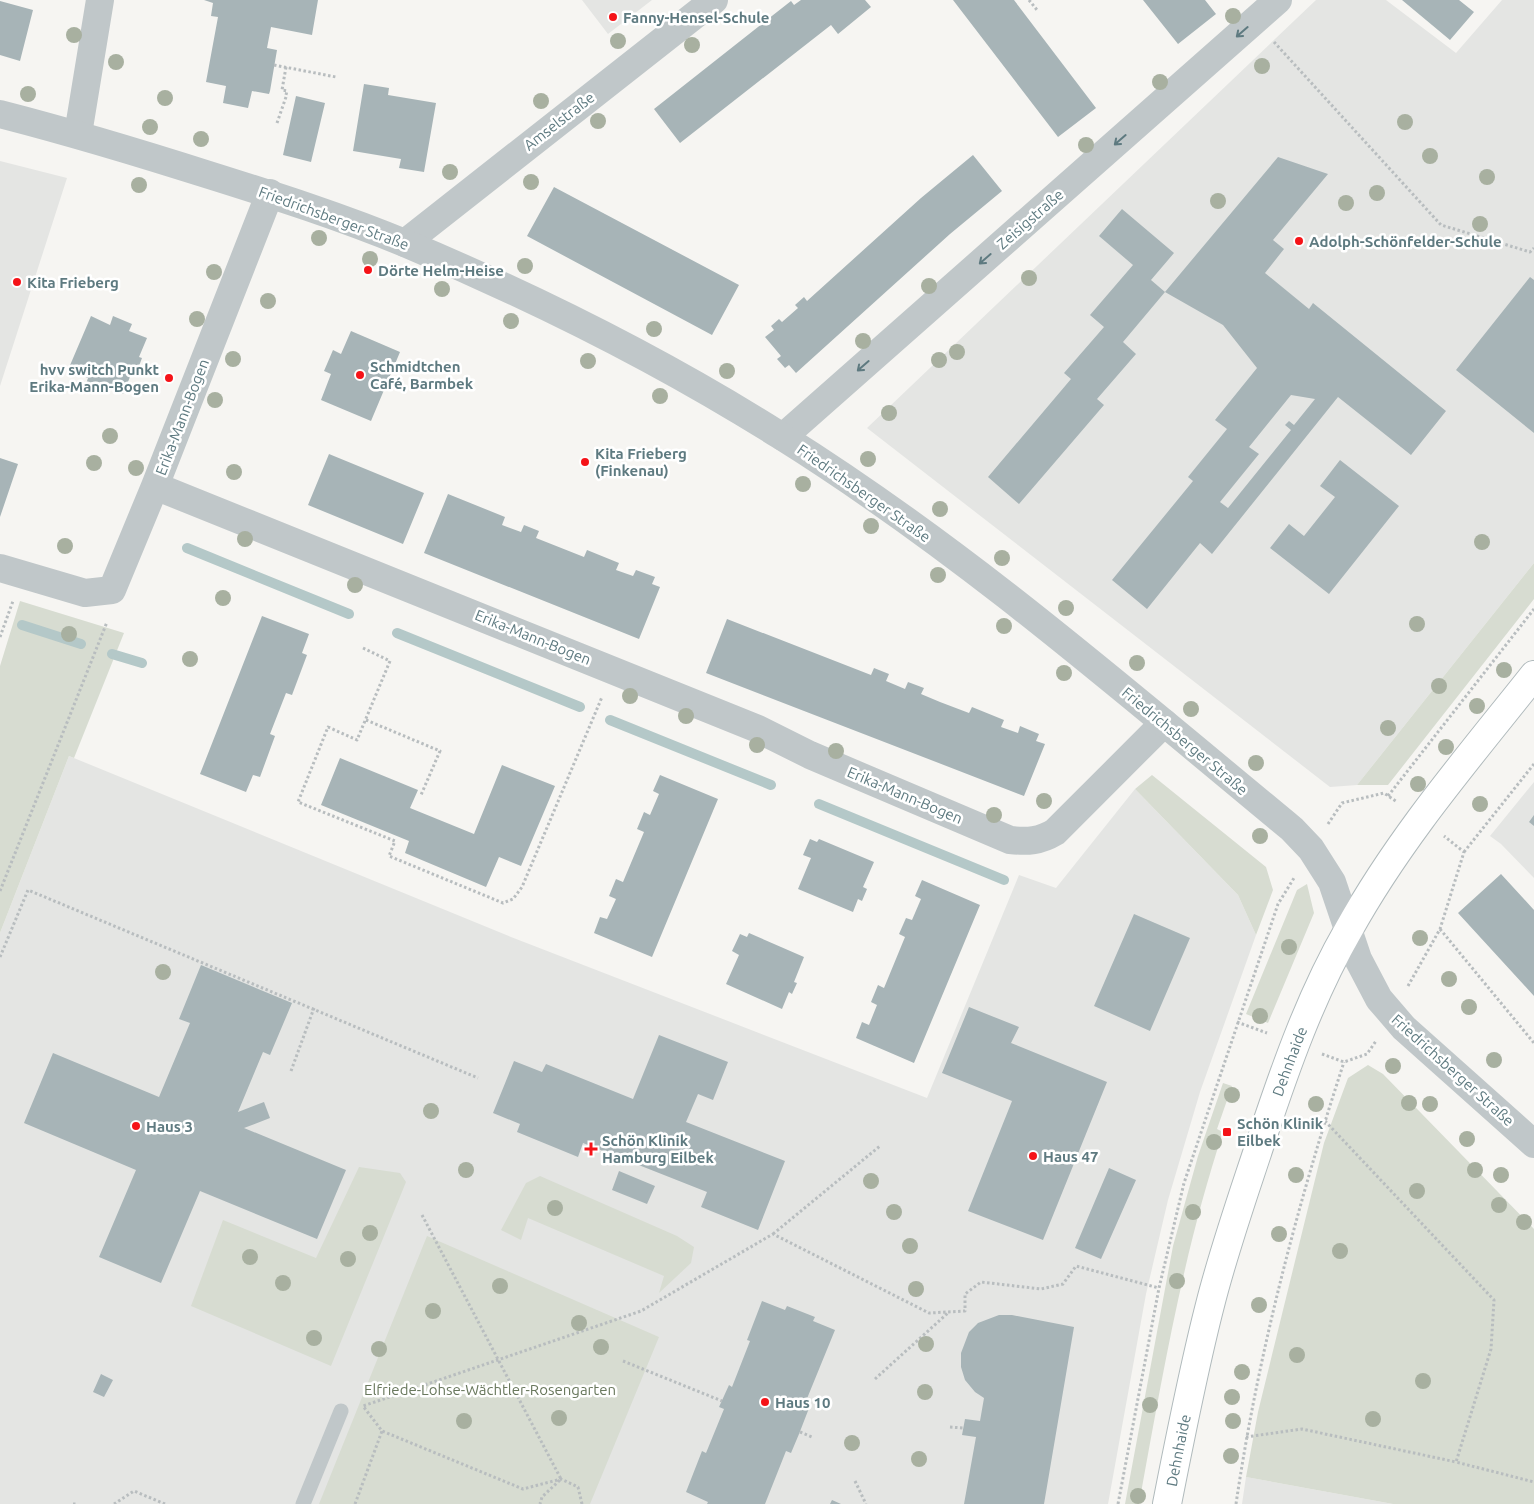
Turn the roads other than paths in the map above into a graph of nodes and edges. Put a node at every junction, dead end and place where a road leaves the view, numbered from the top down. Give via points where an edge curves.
1 (100, 0) edge
2 (714, 0) edge
3 (1278, 0) edge
4 (0, 114) edge
5 (78, 134) junction
6 (270, 193) junction
7 (405, 243) junction
8 (783, 437) junction
9 (156, 486) junction
10 (11, 571) edge
11 (1534, 675) edge
12 (1164, 723) junction
13 (1348, 930) junction
14 (1534, 1144) edge
15 (341, 1411) dead end
16 (303, 1504) edge
17 (1166, 1504) edge

1 - 5 street
2 - 7 street, Amselstraße
3 -> 8 street, Zeisigstraße
4 - 5 street, Friedrichsberger Straße
5 - 6 street, Friedrichsberger Straße
6 - 7 street, Friedrichsberger Straße
6 - 9 street, Erika-Mann-Bogen
7 - 8 street, Friedrichsberger Straße via 610,338
8 - 12 street, Friedrichsberger Straße via 903,519 1021,606
9 - 10 street via 112,590 85,594
9 - 12 street, Erika-Mann-Bogen via 758,729 810,755 1010,840 1042,840 1056,832
11 - 13 main road, Dehnhaide via 1422,818 1383,872
12 - 13 street, Friedrichsberger Straße via 1292,829 1311,849 1332,882
13 - 14 street, Friedrichsberger Straße via 1368,982 1391,1015
13 - 17 main road, Dehnhaide via 1318,988 1295,1043 1251,1171 1210,1304
15 - 16 lane

